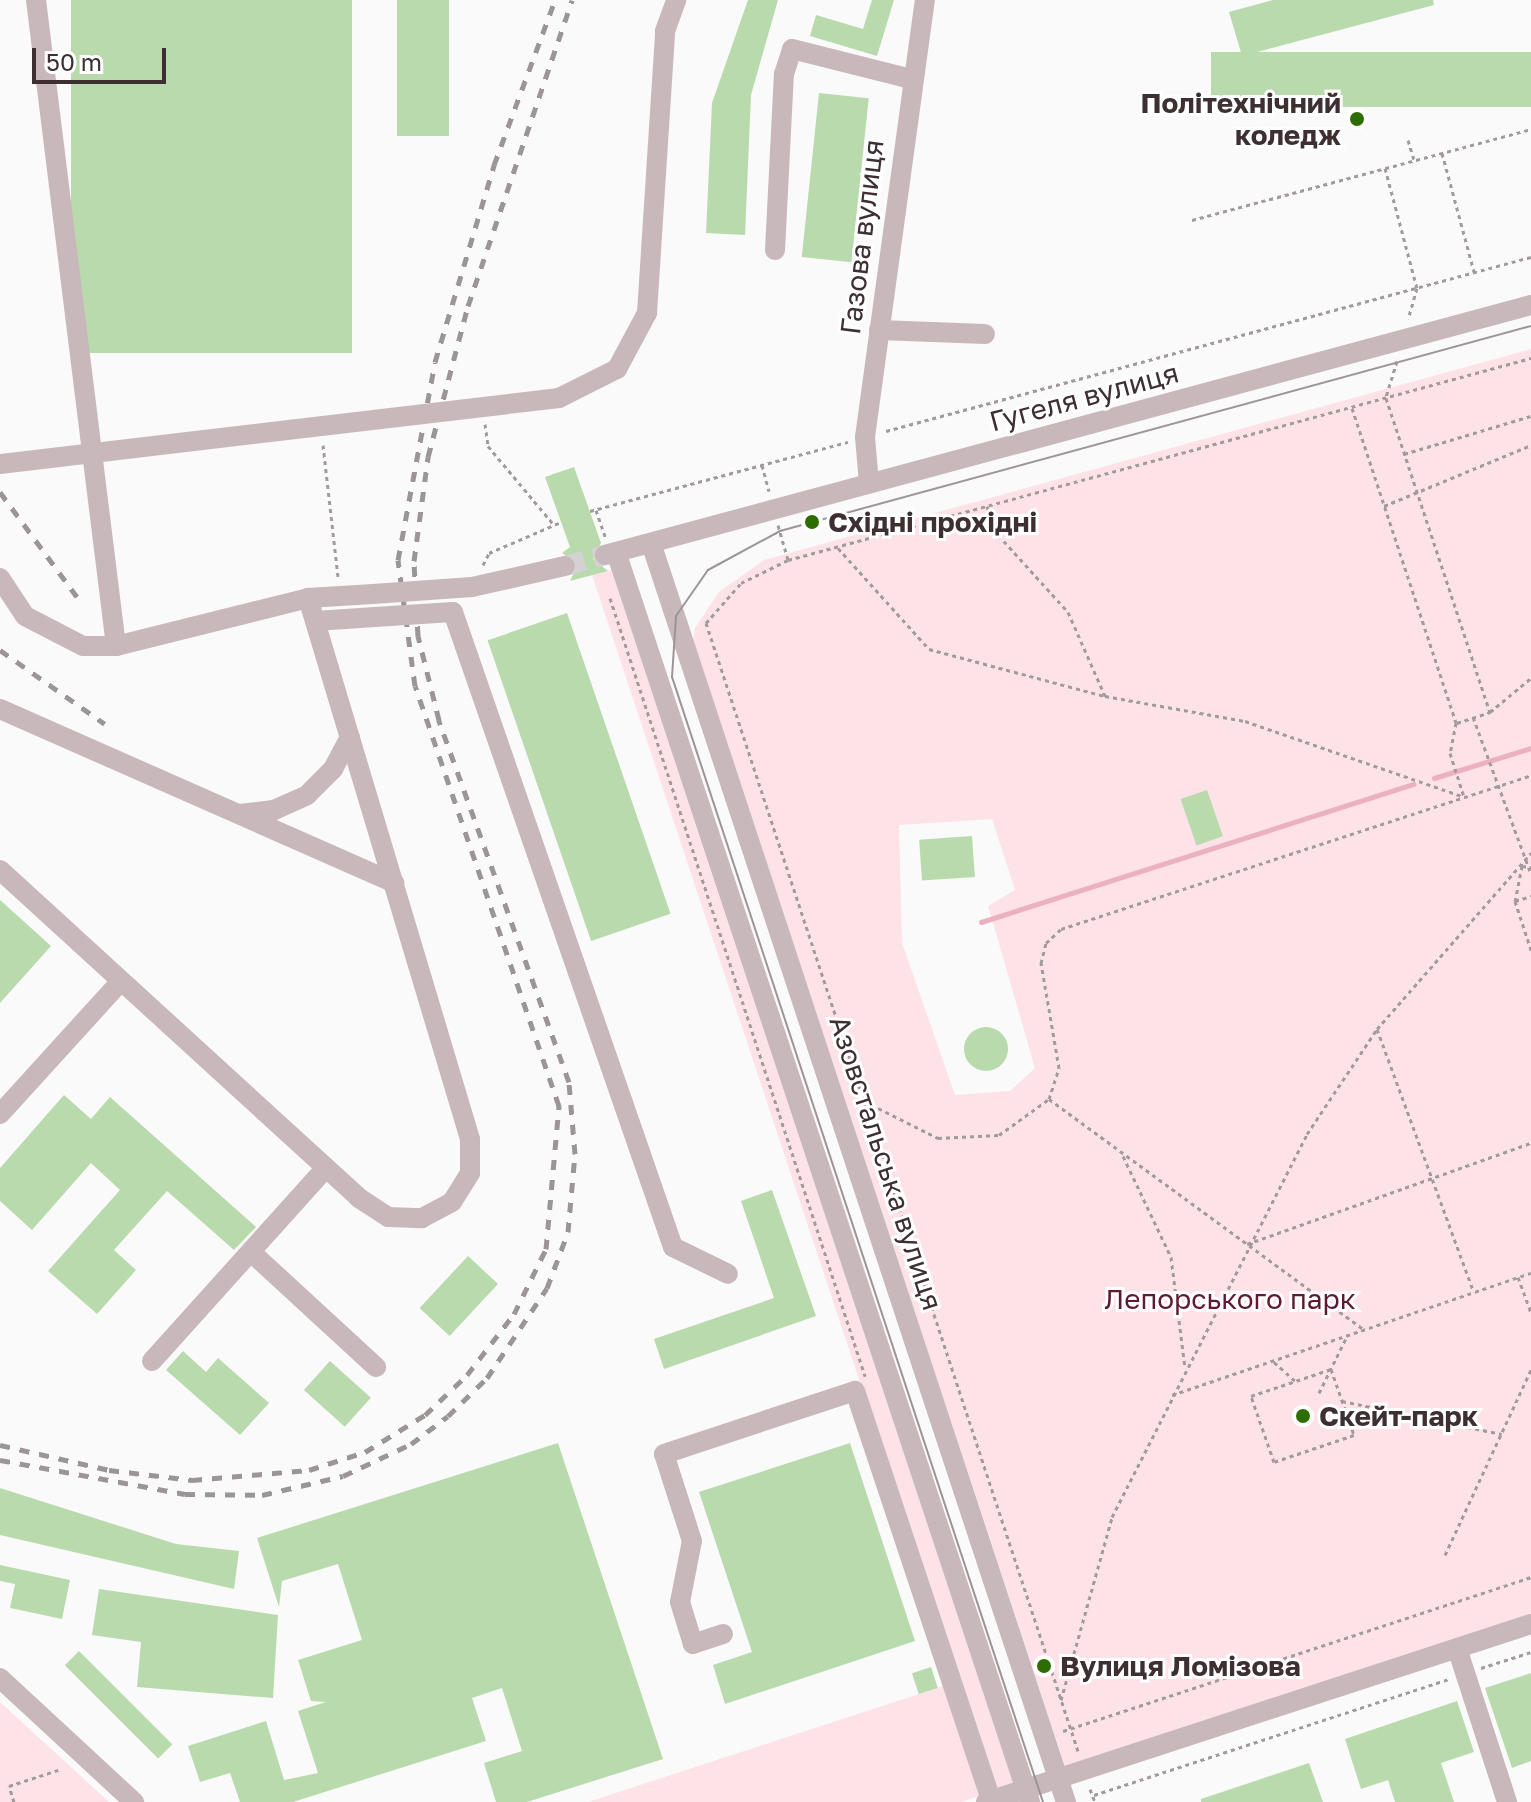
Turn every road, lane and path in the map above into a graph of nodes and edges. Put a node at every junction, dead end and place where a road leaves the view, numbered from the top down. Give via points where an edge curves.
1 (36, 0) edge
2 (676, 0) edge
3 (925, 0) edge
4 (911, 79) junction
5 (1531, 129) edge
6 (1408, 140) dead end
7 (1442, 153) junction
8 (1414, 160) junction
9 (1385, 168) junction
10 (1192, 220) dead end
11 (775, 250) dead end
12 (1531, 257) edge
13 (1474, 272) junction
14 (1417, 288) junction
15 (1531, 305) edge
16 (879, 330) junction
17 (985, 334) dead end
18 (1531, 358) edge
19 (1386, 398) junction
20 (1352, 407) junction
21 (1531, 416) edge
22 (485, 425) dead end
23 (321, 426) junction
24 (865, 437) junction
25 (1531, 445) edge
26 (1404, 454) junction
27 (0, 464) edge
28 (869, 483) junction
29 (1418, 495) junction
30 (987, 506) junction
31 (1384, 506) junction
32 (590, 511) dead end
33 (561, 522) dead end
34 (554, 525) junction
35 (651, 543) junction
36 (838, 547) junction
37 (489, 553) dead end
38 (565, 566) tunnel mouth
39 (337, 569) dead end
40 (0, 578) edge
41 (308, 598) junction
42 (609, 602) dead end
43 (315, 621) junction
44 (116, 646) junction
45 (1531, 678) edge
46 (1105, 696) junction
47 (0, 709) edge
48 (1490, 712) junction
49 (1473, 717) junction
50 (1456, 723) junction
51 (350, 737) junction
52 (1531, 775) edge
53 (1496, 786) junction
54 (1464, 797) junction
55 (238, 814) junction
56 (1531, 853) edge
57 (1522, 866) junction
58 (1531, 867) edge
59 (0, 870) edge
60 (1531, 874) edge
61 (394, 883) junction
62 (1531, 896) edge
63 (1515, 901) junction
64 (1531, 950) edge
65 (121, 981) junction
66 (1377, 1029) junction
67 (1049, 1099) junction
68 (864, 1101) junction
69 (0, 1114) edge
70 (1531, 1143) edge
71 (1121, 1152) junction
72 (326, 1168) junction
73 (1432, 1178) junction
74 (1247, 1244) junction
75 (251, 1252) junction
76 (1531, 1273) edge
77 (728, 1274) dead end
78 (1518, 1277) junction
79 (1475, 1292) junction
80 (1531, 1313) edge
81 (1365, 1330) junction
82 (1347, 1336) junction
83 (152, 1361) dead end
84 (1273, 1361) junction
85 (376, 1367) dead end
86 (1331, 1369) junction
87 (1185, 1370) junction
88 (1531, 1370) edge
89 (1295, 1381) junction
90 (870, 1391) dead end
91 (1319, 1393) dead end
92 (1172, 1395) junction
93 (1342, 1401) junction
94 (1502, 1434) junction
95 (1445, 1555) dead end
96 (1531, 1577) edge
97 (1531, 1624) edge
98 (723, 1634) dead end
99 (1457, 1648) junction
100 (1531, 1652) edge
101 (1465, 1674) junction
102 (0, 1678) edge
103 (1061, 1701) junction
104 (61, 1769) dead end
105 (1059, 1778) junction
106 (1092, 1795) dead end
107 (1028, 1796) edge
108 (988, 1801) edge
109 (14, 1802) edge
110 (134, 1802) edge
111 (1066, 1802) edge
112 (1507, 1802) edge

1 - 44 street
2 - 23 street, bridge via 665,31 647,313 617,369 559,398
3 - 4 street, Газова вулиця
4 - 11 street via 792,49 784,74
4 - 16 street, Газова вулиця
5 - 7 path
6 - 8 path
7 - 8 path
7 - 13 path
8 - 9 path
9 - 10 path
9 - 14 path
12 - 13 path
13 - 14 path
14 - 24 path
15 - 28 street, Гугеля вулиця
16 - 17 street
16 - 24 street, Газова вулиця
18 - 19 path
19 - 20 path
19 - 26 path
20 - 30 path
20 - 31 path
21 - 26 path
22 - 34 path via 488,446
23 - 27 street, bridge
23 - 39 path
24 - 28 street, Газова вулиця
24 - 32 path
25 - 29 path
26 - 29 path
28 - 35 street, Гугеля вулиця
29 - 31 path
29 - 48 path
30 - 36 path
30 - 46 path via 993,529 1068,612
31 - 50 path
33 - 34 path
34 - 37 path
35 - 105 street, Азовстальська вулиця
35 - 107 street, Гугеля вулиця via 611,553
36 - 46 path via 929,649
36 - 68 path via 755,574 706,623
38 - 41 street, bridge via 472,587
40 - 44 street via 25,616 52,636
41 - 43 street
41 - 44 street
42 - 90 path
43 - 51 street
43 - 77 street, bridge via 453,612 673,1247
45 - 48 path
46 - 54 path via 1245,721
47 - 55 street
48 - 49 path
49 - 50 path
49 - 53 path
50 - 54 path via 1450,753
51 - 55 street via 333,769 307,795 274,810
51 - 61 street
52 - 53 path
53 - 54 path
53 - 57 path
54 - 67 path via 1061,929 1046,943 1041,963 1059,1068
55 - 61 street
56 - 57 path
57 - 58 path
57 - 60 path
57 - 63 path
57 - 66 path
59 - 65 street
61 - 72 street via 470,1139 470,1173 452,1202 422,1218 388,1217
62 - 63 path
63 - 64 path
65 - 69 street
65 - 72 street
66 - 73 path
66 - 74 path
67 - 68 path via 999,1135 968,1141 938,1138
67 - 71 path
68 - 103 path
70 - 73 path
71 - 74 path
71 - 87 path via 1171,1257
72 - 75 street
73 - 74 path
73 - 79 path
74 - 81 path
74 - 87 path
75 - 83 street
75 - 85 street
76 - 78 path
78 - 79 path
78 - 80 path
79 - 81 path
81 - 82 path
82 - 84 path
82 - 86 path
84 - 89 path
84 - 92 path
86 - 89 path
86 - 91 path
86 - 93 path
87 - 92 path
88 - 94 path
89 - 93 path via 1251,1396 1274,1462 1354,1435
92 - 103 path via 1112,1517
93 - 94 path
94 - 95 path
96 - 103 path via 1071,1729
97 - 99 street
98 - 108 street via 693,1644 680,1602 692,1541 664,1454 855,1391
99 - 101 street
99 - 105 street
100 - 101 path
101 - 106 path
101 - 112 street
102 - 110 street
104 - 109 path via 9,1786
105 - 107 street
105 - 111 street, Азовстальська вулиця
107 - 108 street

